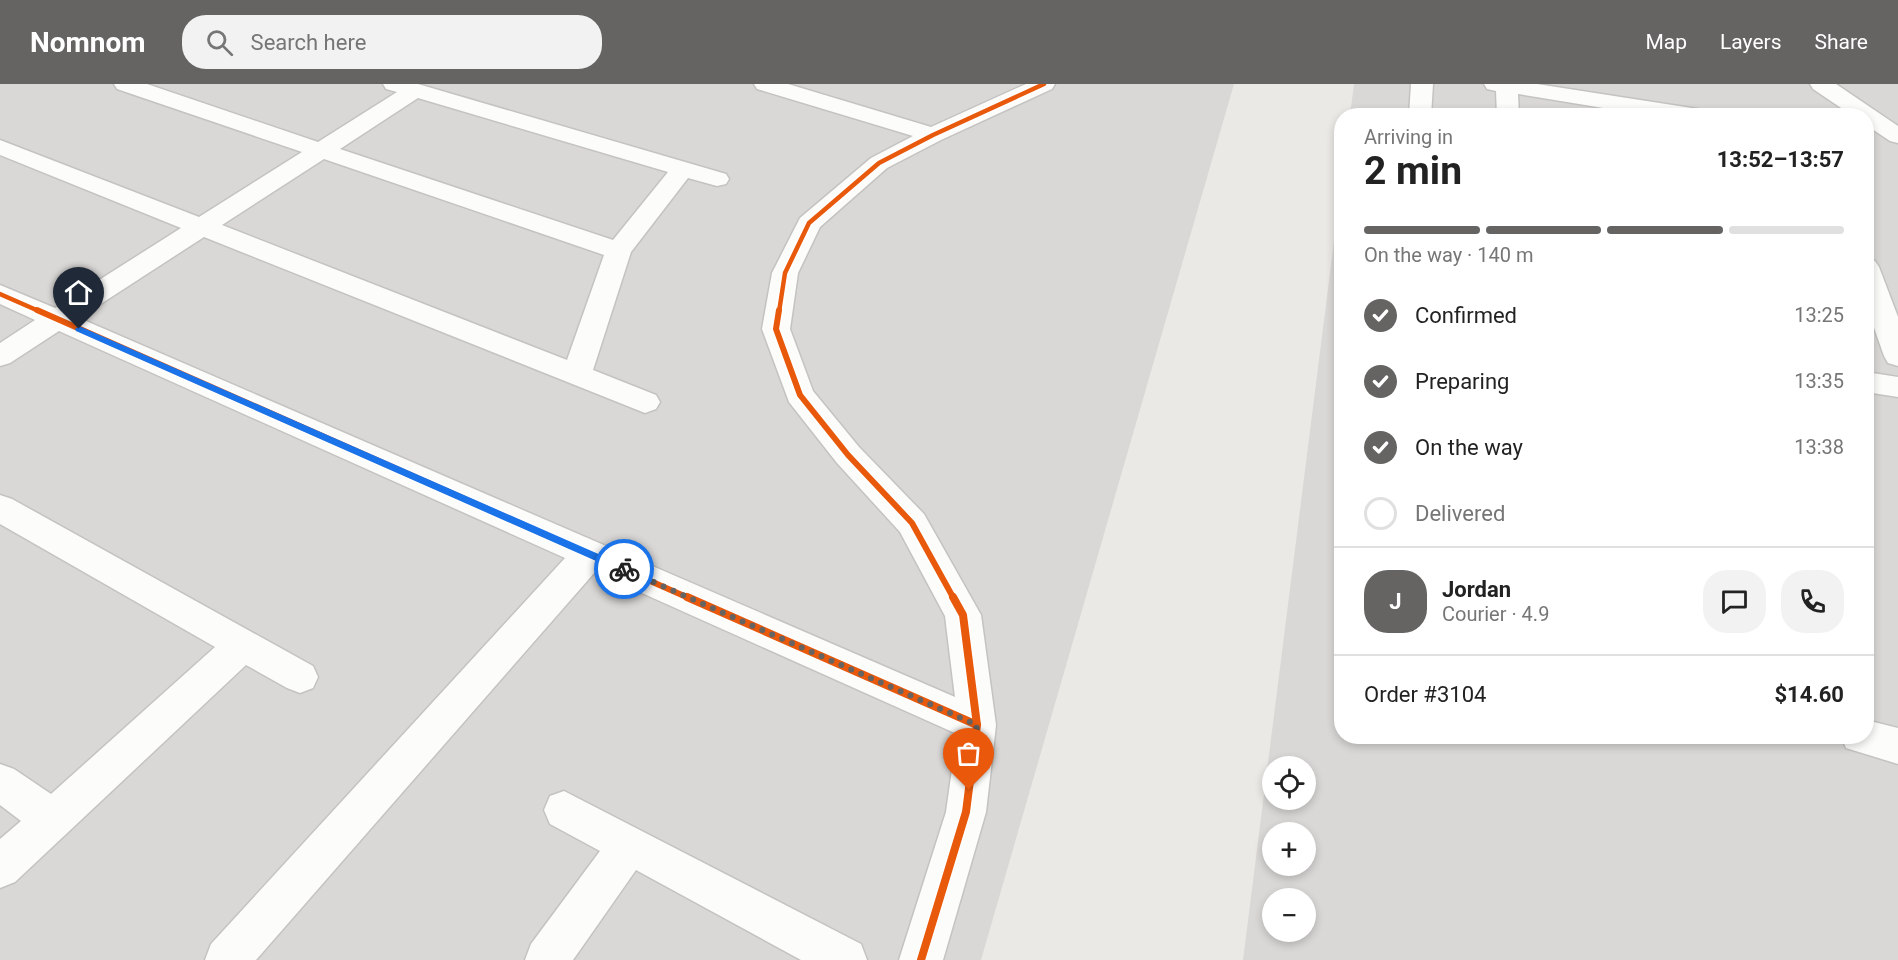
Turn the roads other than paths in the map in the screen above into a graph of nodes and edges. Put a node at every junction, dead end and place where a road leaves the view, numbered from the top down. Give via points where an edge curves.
1 (125, 84) edge
2 (765, 84) edge
3 (1044, 84) edge
4 (1422, 84) edge
5 (1821, 84) edge
6 (1503, 85) edge
7 (405, 87) edge
8 (1420, 108) edge
9 (1507, 108) edge
10 (1637, 108) edge
11 (1857, 108) edge
12 (1874, 120) edge
13 (933, 135) junction
14 (1898, 136) edge
15 (1874, 143) edge
16 (0, 147) edge
17 (1898, 147) edge
18 (322, 150) junction
19 (683, 169) junction
20 (717, 179) dead end
21 (202, 227) junction
22 (618, 251) junction
23 (1874, 289) edge
24 (0, 294) edge
25 (58, 319) junction
26 (0, 356) edge
27 (1898, 356) edge
28 (578, 375) junction
29 (1874, 383) edge
30 (1898, 387) edge
31 (645, 402) dead end
32 (0, 508) edge
33 (590, 554) junction
34 (243, 645) junction
35 (300, 677) dead end
36 (977, 725) junction
37 (1874, 740) edge
38 (1898, 746) edge
39 (0, 782) edge
40 (564, 810) dead end
41 (52, 819) junction
42 (629, 845) junction
43 (0, 867) edge
44 (227, 960) edge
45 (548, 960) edge
46 (845, 960) edge
47 (921, 960) edge

1 - 18 street
2 - 13 street
3 - 13 street
4 - 8 street
5 - 11 street
6 - 9 street
6 - 10 street
7 - 18 street
7 - 19 street
12 - 14 street
13 - 36 street via 879,163 809,223 785,273 777,329 800,394 848,455 912,523 963,615
15 - 17 street
16 - 21 street
18 - 21 street
18 - 22 street
19 - 20 street
19 - 22 street
21 - 25 street
21 - 28 street
22 - 28 street
23 - 27 street
24 - 25 street
25 - 26 street
25 - 33 street
28 - 31 street
29 - 30 street
32 - 34 street
33 - 36 street
33 - 44 street
34 - 35 street
34 - 41 street
36 - 47 street via 966,812
37 - 38 street
39 - 41 street
40 - 42 street
41 - 43 street
42 - 45 street
42 - 46 street

